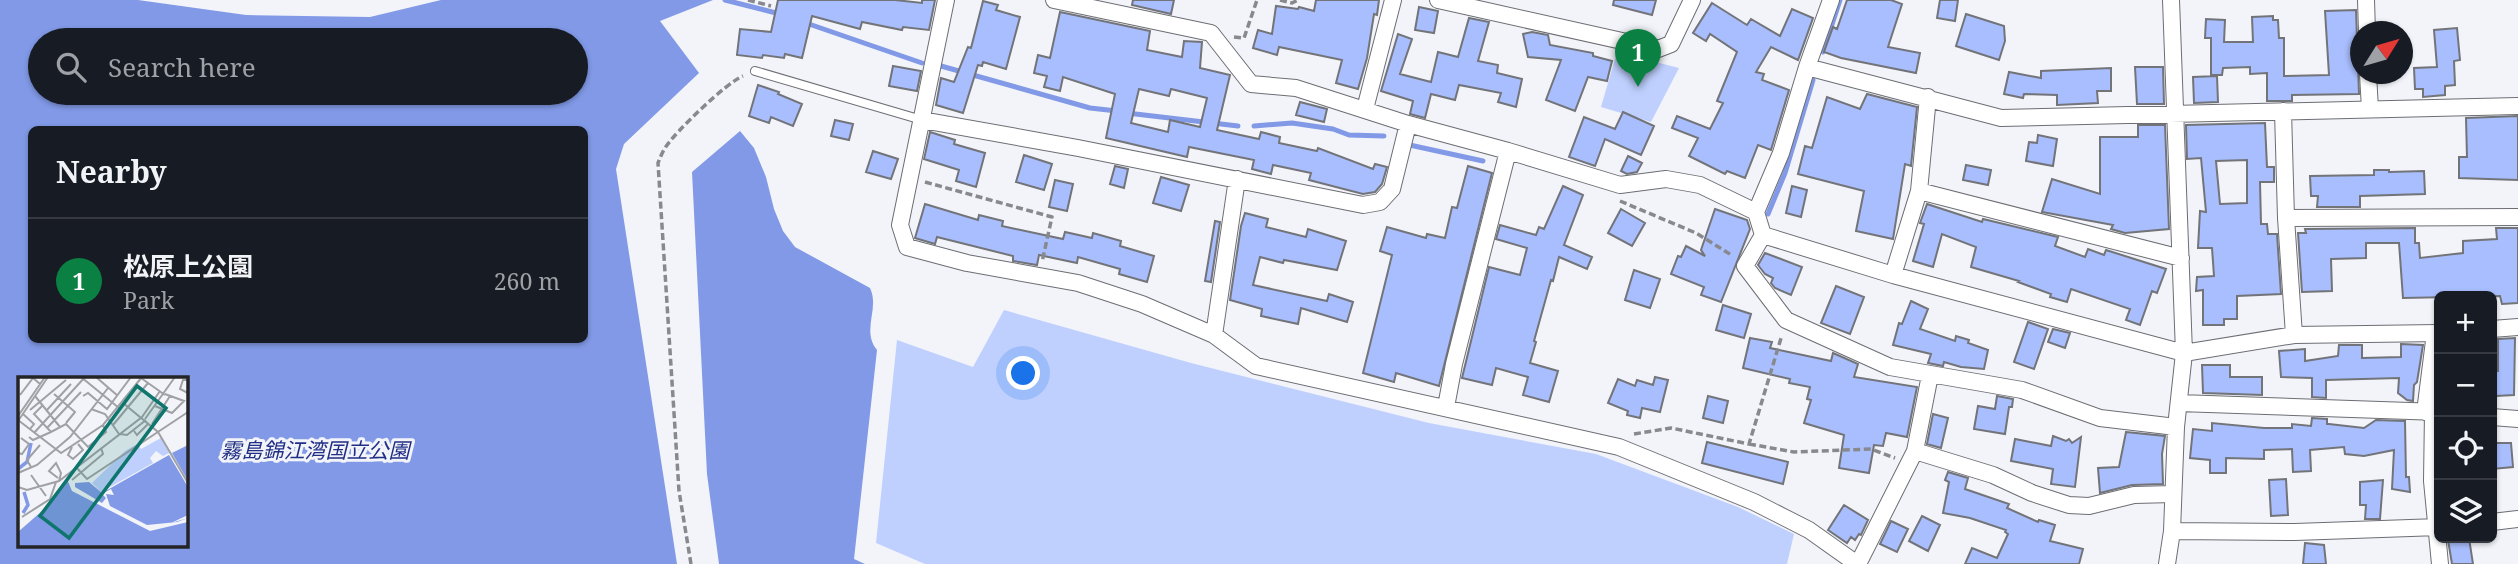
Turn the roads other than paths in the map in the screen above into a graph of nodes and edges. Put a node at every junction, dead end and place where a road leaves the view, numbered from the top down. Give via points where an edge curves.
1 (946, 0) edge
2 (1054, 0) edge
3 (1393, 0) edge
4 (1438, 0) edge
5 (1692, 0) edge
6 (1830, 0) edge
7 (2171, 0) edge
8 (2366, 0) edge
9 (2367, 21) edge
10 (1807, 67) junction
11 (755, 71) road end
12 (2369, 84) edge
13 (1928, 97) junction
14 (2518, 106) edge
15 (1365, 109) junction
16 (2370, 109) junction
17 (2283, 111) junction
18 (2174, 115) junction
19 (922, 120) junction
20 (1408, 124) junction
21 (1508, 151) junction
22 (1237, 179) junction
23 (1919, 191) junction
24 (1756, 212) junction
25 (2518, 217) edge
26 (2286, 218) junction
27 (1763, 235) junction
28 (2181, 258) junction
29 (1893, 275) junction
30 (2518, 327) edge
31 (2497, 329) edge
32 (2434, 333) edge
33 (1214, 335) junction
34 (2294, 335) junction
35 (2184, 353) junction
36 (2436, 354) edge
37 (1930, 375) junction
38 (2179, 403) junction
39 (1446, 407) junction
40 (2432, 412) edge
41 (2497, 417) edge
42 (2518, 419) edge
43 (2176, 427) junction
44 (1912, 457) junction
45 (2173, 494) junction
46 (2434, 499) edge
47 (2518, 519) edge
48 (2497, 521) edge
49 (2434, 527) edge
50 (2172, 531) junction
51 (2438, 543) edge
52 (1858, 564) edge
53 (2167, 564) edge
54 (2440, 564) edge

1 - 19 street
2 - 15 street via 1211,33 1251,84 1296,88
3 - 15 street
4 - 5 street via 1658,49 1671,44
6 - 10 street
7 - 18 street
8 - 9 street
10 - 13 street
10 - 24 street via 1781,153
11 - 19 lane
12 - 16 street
13 - 18 street via 2001,118
13 - 23 street
14 - 16 street
15 - 20 street
16 - 17 street
17 - 18 street
17 - 26 street
18 - 28 street
19 - 22 street
19 - 33 street via 900,225 907,247 1078,283
20 - 21 street
20 - 22 street via 1392,189 1380,202 1363,205
21 - 24 street via 1620,185 1666,179 1700,186
21 - 39 street
22 - 33 street
23 - 28 street
23 - 29 street
24 - 27 street
25 - 26 street
26 - 34 street
27 - 29 street
27 - 37 street via 1745,266 1786,320 1889,367
28 - 35 street
29 - 35 street
30 - 31 street
32 - 34 street
33 - 39 street via 1256,366
34 - 35 street
35 - 38 street
36 - 40 street
37 - 43 street via 2022,390 2100,418
37 - 44 street
38 - 40 street
38 - 43 street
39 - 52 street via 1619,447 1754,502 1809,530
40 - 46 street
41 - 42 street
43 - 45 street
44 - 45 street via 1993,475 2069,505
44 - 52 street
45 - 50 street
47 - 48 street
49 - 50 street
50 - 53 street
51 - 54 street

